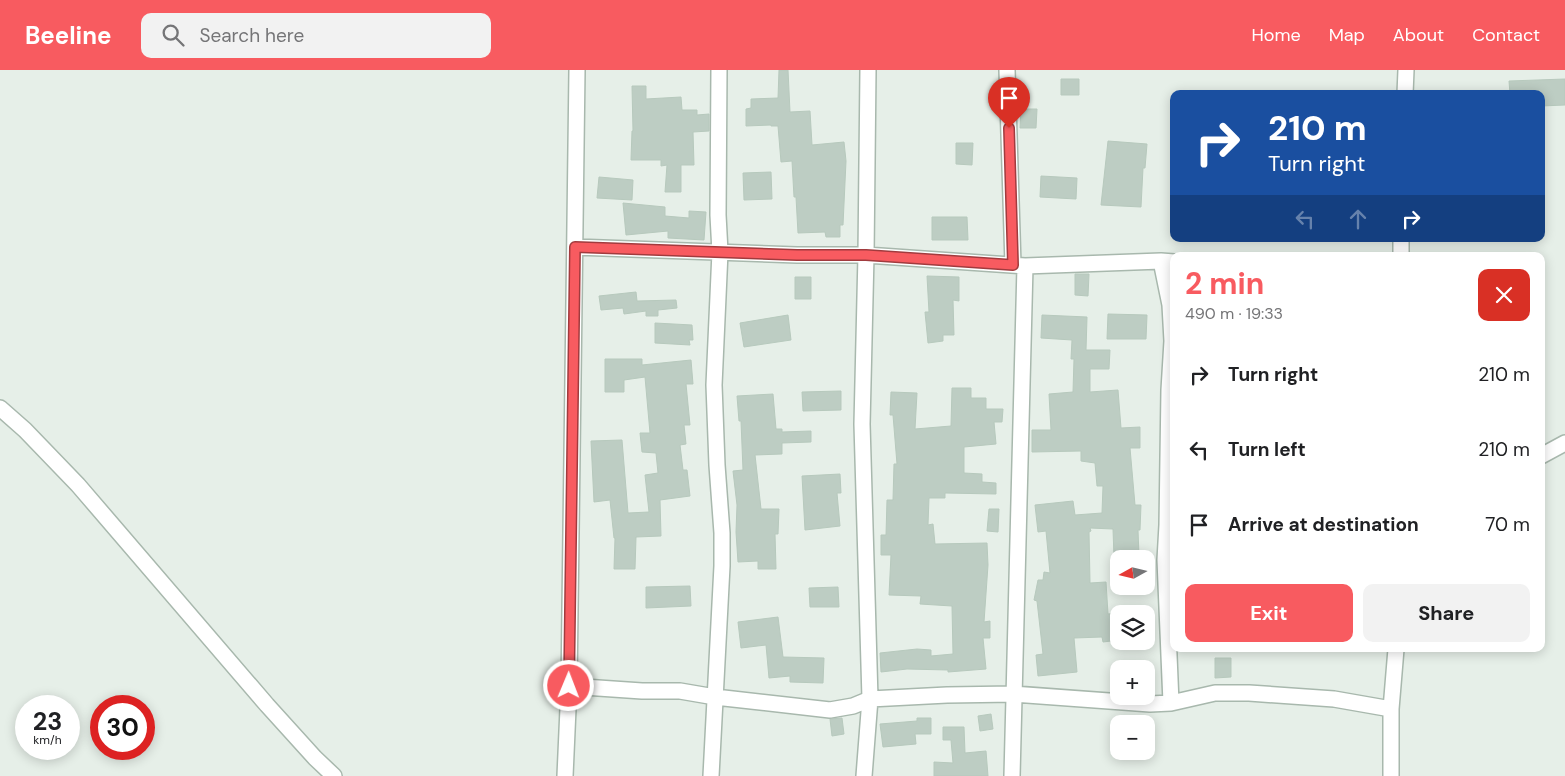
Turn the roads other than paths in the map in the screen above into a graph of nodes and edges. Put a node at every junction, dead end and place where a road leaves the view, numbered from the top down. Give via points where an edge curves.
1 (577, 70) edge
2 (719, 70) edge
3 (868, 70) edge
4 (1007, 70) edge
5 (1406, 70) edge
6 (1405, 90) edge
7 (575, 247) junction
8 (720, 252) junction
9 (866, 255) junction
10 (1167, 262) edge
11 (1019, 265) junction
12 (1170, 305) edge
13 (1170, 374) edge
14 (0, 408) edge
15 (1565, 442) edge
16 (1545, 454) edge
17 (1169, 561) edge
18 (1396, 652) edge
19 (1169, 676) junction
20 (569, 686) junction
21 (1014, 694) junction
22 (715, 697) junction
23 (1155, 697) edge
24 (870, 699) junction
25 (1110, 701) edge
26 (1171, 703) junction
27 (1155, 704) edge
28 (1391, 709) junction
29 (334, 776) edge
30 (565, 776) edge
31 (711, 776) edge
32 (864, 776) edge
33 (1012, 776) edge
34 (1391, 776) edge

1 - 7 street
2 - 8 street
3 - 9 street
4 - 11 street
5 - 6 street
7 - 8 street
7 - 20 street
8 - 9 street
8 - 22 street via 714,385 722,566
9 - 11 street
9 - 24 street via 862,424
10 - 11 street
10 - 12 street
11 - 21 street
13 - 17 street
14 - 29 street via 78,485 267,705
15 - 16 street
17 - 19 street
18 - 28 street
19 - 23 street
19 - 26 street
20 - 22 street via 680,691
20 - 30 street
21 - 24 street
21 - 25 street
21 - 33 street
22 - 24 street via 830,710
22 - 31 street
24 - 32 street
26 - 27 street
26 - 28 street via 1215,693 1249,693 1334,699
28 - 34 street

